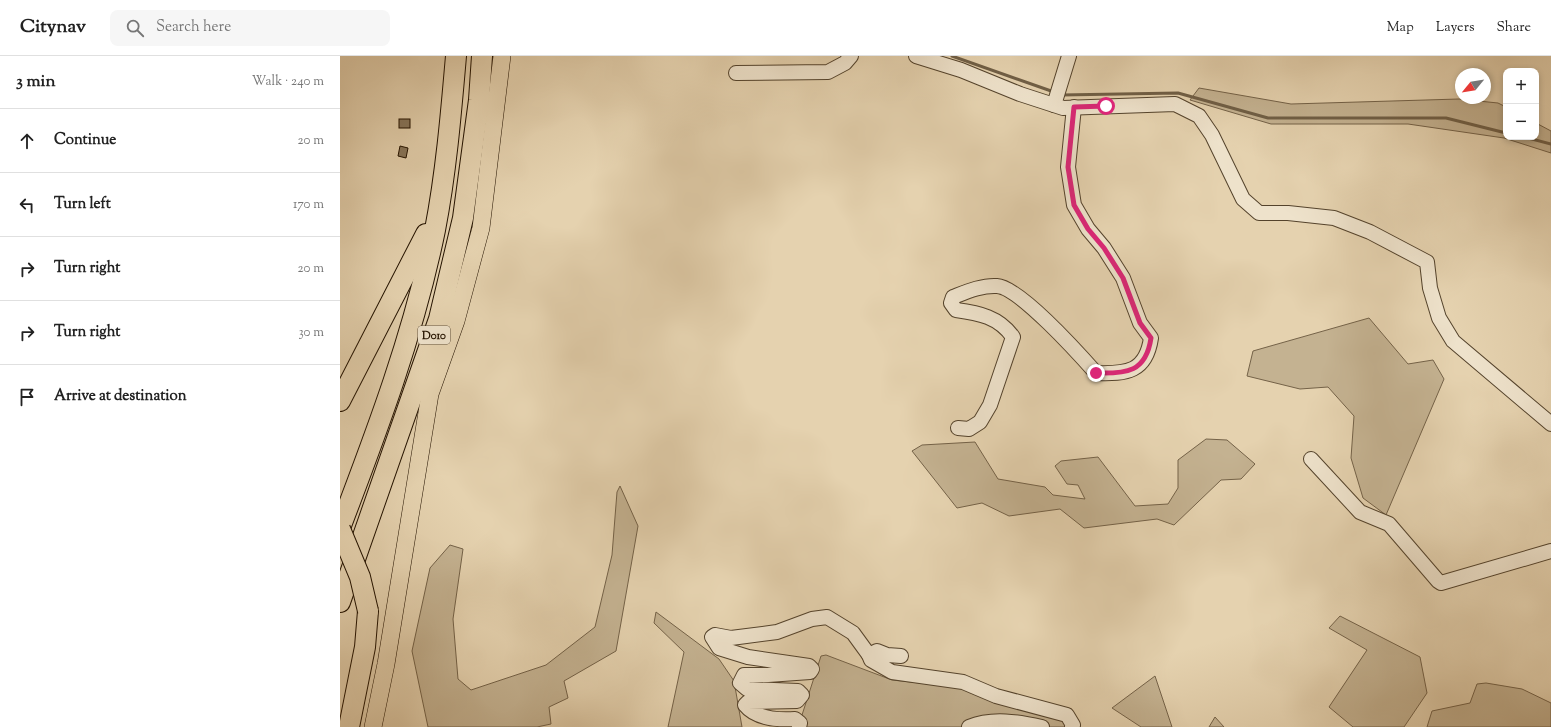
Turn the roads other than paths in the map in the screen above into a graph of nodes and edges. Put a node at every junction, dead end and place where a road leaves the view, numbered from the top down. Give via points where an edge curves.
1 (456, 56) edge
2 (482, 56) edge
3 (502, 56) edge
4 (850, 56) edge
5 (916, 56) edge
6 (1069, 56) edge
7 (736, 73) dead end
8 (1054, 105) junction
9 (1074, 107) junction
10 (437, 213) junction
11 (340, 401) edge
12 (1551, 424) edge
13 (958, 428) dead end
14 (1311, 459) dead end
15 (340, 528) edge
16 (1551, 551) edge
17 (340, 602) edge
18 (869, 655) junction
19 (901, 656) dead end
20 (349, 727) edge
21 (373, 727) edge
22 (799, 727) edge
23 (969, 727) edge
24 (1042, 727) edge
25 (1072, 727) edge

1 - 10 highway, D010 via 446,157
2 - 17 highway, D010 via 479,100 463,218 439,320
3 - 21 main road via 482,228 456,322 430,394 386,664
4 - 7 street via 846,63 828,72
5 - 8 street
6 - 8 street
8 - 9 street via 1063,108
9 - 12 street via 1176,104 1199,116 1212,135 1243,199 1259,213 1334,218 1370,232 1426,262 1439,318 1453,341
9 - 13 street via 1068,167 1074,205 1123,278 1140,323 1151,338 1150,350 1142,364 1120,374 1096,373 1035,311 1009,290 998,286 964,292 953,297 951,303 956,310 981,314 1006,326 1013,337 990,405 980,422 969,429
10 - 11 highway
10 - 15 highway, D010 via 409,332 383,414
14 - 16 street via 1360,512 1389,524 1441,583
15 - 20 highway, bridge via 360,577 368,611 365,647
18 - 19 street via 877,651
18 - 22 street via 853,633 827,617 812,619 777,632 731,638 715,635 712,637 719,648 748,657 809,666 812,669 810,672 744,675 740,680 747,689 798,691 802,695 796,701 748,702 745,705 774,720 795,719 800,723
18 - 25 street via 871,660 892,672 963,682 996,696 1067,715
23 - 24 street via 992,722 1016,722

